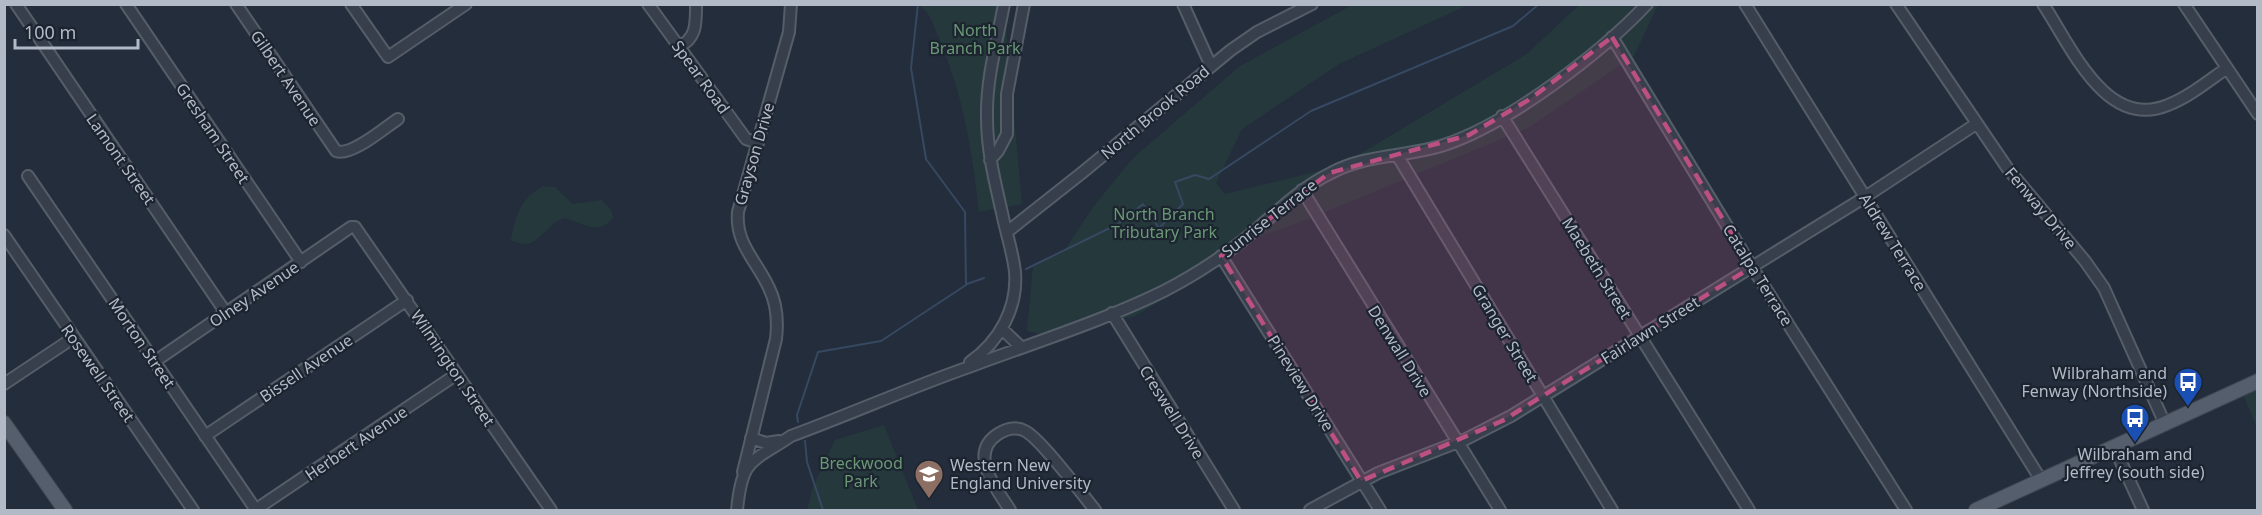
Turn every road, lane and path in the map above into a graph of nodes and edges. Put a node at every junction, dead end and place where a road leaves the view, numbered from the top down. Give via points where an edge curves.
1 (16, 4) edge
2 (126, 4) edge
3 (236, 4) edge
4 (351, 4) edge
5 (648, 4) edge
6 (696, 4) edge
7 (791, 4) edge
8 (1004, 4) edge
9 (1024, 4) edge
10 (1183, 4) edge
11 (1312, 4) edge
12 (1647, 4) edge
13 (1744, 4) edge
14 (1896, 4) edge
15 (2043, 4) edge
16 (2184, 4) edge
17 (466, 5) edge
18 (1612, 37) junction
19 (678, 47) junction
20 (1211, 66) junction
21 (2227, 68) junction
22 (2258, 114) edge
23 (1502, 116) junction
24 (398, 119) dead end
25 (1976, 124) junction
26 (758, 143) junction
27 (1397, 155) junction
28 (990, 160) junction
29 (28, 176) dead end
30 (1302, 190) junction
31 (1865, 197) junction
32 (355, 227) joint
33 (1007, 232) junction
34 (4, 236) edge
35 (1221, 256) junction
36 (301, 262) junction
37 (1752, 267) junction
38 (406, 300) junction
39 (226, 313) junction
40 (1112, 313) junction
41 (1002, 329) junction
42 (73, 338) junction
43 (1640, 338) junction
44 (1021, 347) junction
45 (154, 362) junction
46 (957, 371) junction
47 (457, 374) junction
48 (2258, 381) edge
49 (4, 384) edge
50 (1543, 396) junction
51 (4, 423) edge
52 (2165, 424) junction
53 (205, 436) junction
54 (791, 436) junction
55 (751, 438) junction
56 (1456, 443) junction
57 (2114, 447) junction
58 (741, 480) junction
59 (2041, 480) junction
60 (1361, 481) junction
61 (65, 510) edge
62 (193, 510) edge
63 (255, 510) edge
64 (551, 510) edge
65 (737, 510) edge
66 (1010, 510) edge
67 (1095, 510) edge
68 (1234, 510) edge
69 (1310, 510) edge
70 (1380, 510) edge
71 (1500, 510) edge
72 (1612, 510) edge
73 (1749, 510) edge
74 (1906, 510) edge
75 (1976, 510) edge
76 (2143, 510) edge

1 - 39 street, Lamont Street
2 - 36 street, Gresham Street
3 - 24 street, Gilbert Avenue via 336,151 352,150
4 - 17 street via 388,57
5 - 19 street, Spear Road
6 - 19 street via 693,34
7 - 26 street, Grayson Drive via 789,32
8 - 28 street via 987,94
9 - 28 street via 1007,94 1007,134
10 - 20 street
11 - 20 street, North Brook Road via 1250,36
12 - 18 street, Sunrise Terrace
13 - 31 street, Aldrew Terrace
14 - 25 street, Fenway Drive
15 - 21 street via 2087,72 2108,96 2125,107 2142,111 2167,106
16 - 21 street
18 - 23 street, Sunrise Terrace via 1556,81
18 - 37 street, Catalpa Terrace
19 - 26 street, Spear Road via 746,139
20 - 33 street, North Brook Road
21 - 22 street
23 - 27 street, Sunrise Terrace via 1446,144
23 - 43 street, Maebeth Street
25 - 31 street, Fairlawn Street
25 - 52 street, Fenway Drive via 2008,170 2104,288
26 - 55 street, Grayson Drive via 738,212 737,229 742,245 769,287 777,324
27 - 30 street, Sunrise Terrace via 1337,170
27 - 50 street, Granger Street
28 - 33 street
29 - 45 street, Morton Street
30 - 35 street, Sunrise Terrace
30 - 56 street, Denwall Drive
31 - 37 street, Fairlawn Street
31 - 59 street, Aldrew Terrace
32 - 36 street, Olney Avenue
32 - 38 street, Wilmington Street
33 - 41 street via 1015,282
34 - 42 street, Rosewell Street
35 - 40 street, Sunrise Terrace via 1164,290
35 - 60 street, Pineview Drive
36 - 39 street, Olney Avenue
37 - 43 street, Fairlawn Street
37 - 74 street, Catalpa Terrace
38 - 47 street, Wilmington Street
38 - 53 street, Bissell Avenue
39 - 45 street, Olney Avenue
40 - 44 street, Sunrise Terrace
40 - 68 street, Creswell Drive
41 - 44 street
41 - 46 street via 984,351
42 - 49 street
42 - 62 street, Rosewell Street
43 - 50 street, Fairlawn Street
43 - 73 street, Maebeth Street
44 - 46 street, Sunrise Terrace
45 - 53 street, Morton Street
46 - 54 street, Sunrise Terrace
47 - 63 street, Herbert Avenue
47 - 64 street, Wilmington Street
48 - 52 main road
50 - 56 street, Fairlawn Street
50 - 72 street, Granger Street
51 - 61 main road
52 - 57 main road
53 - 63 street, Morton Street
54 - 55 street via 772,443
54 - 58 street via 751,463
55 - 58 street, Grayson Drive
56 - 60 street, Fairlawn Street
56 - 71 street, Denwall Drive
57 - 59 main road
57 - 76 street
58 - 65 street, Grayson Drive
59 - 75 main road
60 - 69 street, Fairlawn Street
60 - 70 street, Pineview Drive
66 - 67 street via 987,471 985,454 997,435 1017,428 1038,442

